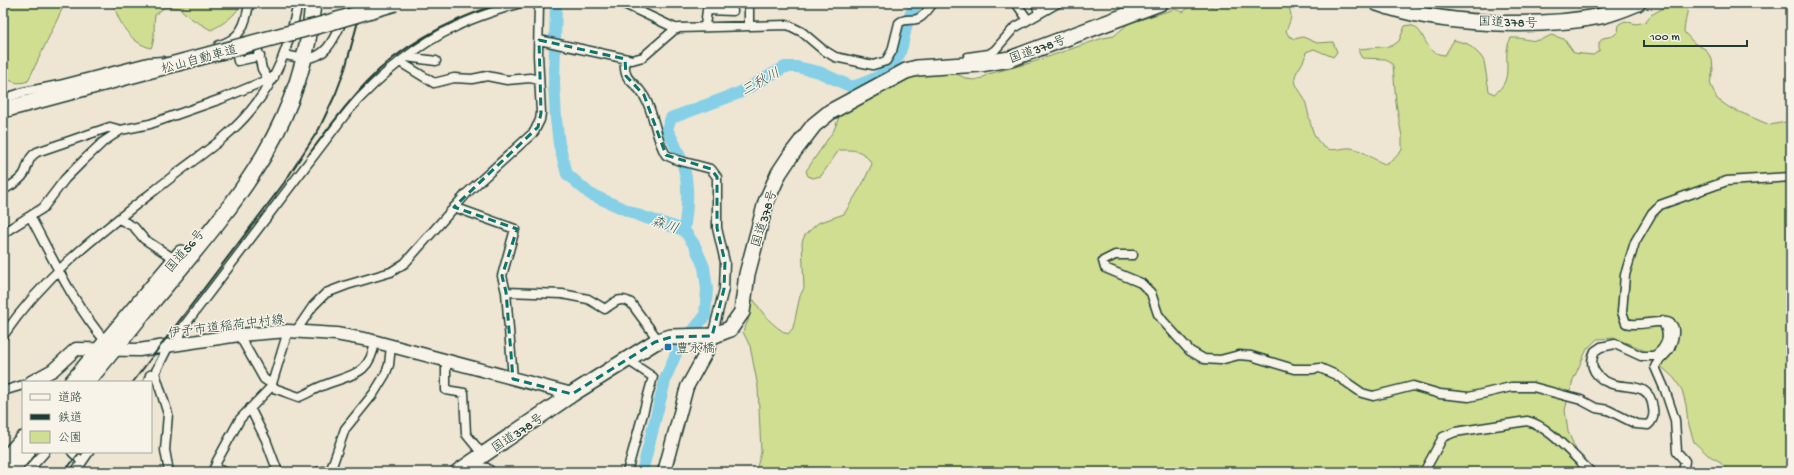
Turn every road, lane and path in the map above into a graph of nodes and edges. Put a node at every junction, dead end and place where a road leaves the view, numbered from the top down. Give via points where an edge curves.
1 (249, 3) edge
2 (298, 3) edge
3 (313, 3) edge
4 (354, 3) edge
5 (395, 3) edge
6 (520, 3) edge
7 (539, 3) edge
8 (622, 3) edge
9 (749, 3) edge
10 (933, 3) edge
11 (1016, 3) edge
12 (1036, 3) edge
13 (1058, 3) edge
14 (1160, 3) edge
15 (1377, 3) edge
16 (1638, 3) edge
17 (636, 6) edge
18 (733, 11) dead end
19 (1040, 13) junction
20 (1028, 20) junction
21 (749, 25) junction
22 (705, 26) junction
23 (677, 28) junction
24 (233, 40) junction
25 (542, 41) junction
26 (285, 55) junction
27 (305, 59) junction
28 (403, 59) junction
29 (625, 59) junction
30 (436, 61) dead end
31 (965, 66) junction
32 (126, 76) junction
33 (271, 78) junction
34 (539, 80) junction
35 (3, 99) edge
36 (3, 110) edge
37 (287, 112) junction
38 (3, 119) edge
39 (121, 130) junction
40 (1791, 177) edge
41 (3, 190) edge
42 (454, 207) junction
43 (30, 216) junction
44 (119, 219) junction
45 (3, 233) edge
46 (1133, 255) dead end
47 (176, 260) junction
48 (58, 270) junction
49 (506, 292) junction
50 (1662, 321) junction
51 (292, 331) junction
52 (239, 335) junction
53 (3, 336) edge
54 (707, 336) junction
55 (665, 339) junction
56 (375, 341) junction
57 (172, 346) junction
58 (391, 346) junction
59 (107, 348) junction
60 (626, 360) junction
61 (446, 361) junction
62 (155, 373) junction
63 (513, 379) junction
64 (32, 381) edge
65 (73, 381) edge
66 (88, 381) edge
67 (148, 381) edge
68 (22, 385) edge
69 (272, 386) junction
70 (3, 391) edge
71 (572, 394) junction
72 (250, 408) junction
73 (22, 440) edge
74 (26, 453) edge
75 (44, 453) edge
76 (73, 453) edge
77 (88, 453) edge
78 (484, 455) junction
79 (3, 462) edge
80 (82, 462) junction
81 (463, 468) edge
82 (214, 470) edge
83 (330, 471) edge
84 (1684, 471) edge
85 (9, 472) edge
86 (27, 472) edge
87 (75, 472) edge
88 (169, 472) edge
89 (225, 472) edge
90 (278, 472) edge
91 (318, 472) edge
92 (492, 472) edge
93 (626, 472) edge
94 (664, 472) edge
95 (1424, 472) edge
96 (1591, 472) edge

1 - 24 street via 244,27
2 - 26 street
3 - 27 highway, 国道56号
4 - 27 street via 329,46 320,54
5 - 32 highway, 松山自動車道, bridge
6 - 28 street via 456,26
7 - 25 street
8 - 17 street
9 - 21 street
10 - 21 street via 918,19 902,20 899,23 892,52 886,61 873,64 835,57 802,32 788,25
11 - 20 street
12 - 19 street
13 - 19 street
14 - 31 highway, 国道378号 via 1010,59
15 - 16 highway, 国道378号 via 1432,17 1536,23 1601,16
17 - 23 street
18 - 22 street via 707,10
19 - 20 street
20 - 31 street via 1008,34 996,50 989,54 968,57
21 - 22 street
22 - 23 street
23 - 29 street via 643,57
24 - 33 street via 238,61 259,53 262,69
24 - 35 street via 162,61 148,62
25 - 29 street
25 - 34 street
26 - 27 street
26 - 33 street
27 - 37 highway, 国道56号
28 - 30 street
28 - 34 street via 434,83 454,78 472,79 487,76 507,80
28 - 57 street via 374,82 347,112 184,326
29 - 54 street via 624,72 644,95 663,152 677,160 711,169 717,177 718,228 725,262 724,289
31 - 54 highway, 国道378号 via 917,68 906,71 840,106 814,125 791,155 770,191 760,221 739,318 730,329
32 - 36 highway, 松山自動車道
32 - 38 highway
33 - 39 street via 150,124
33 - 44 street via 258,102 239,124
34 - 42 street via 541,113 538,126 529,138 476,184
37 - 47 highway, 国道56号 via 246,173
37 - 59 highway, 国道56号 via 252,176 219,222
39 - 41 street via 110,127 37,152 28,159 20,179
39 - 43 street via 84,159 65,179 44,208
40 - 50 street via 1727,181 1656,208 1635,242 1625,275 1622,312 1626,323 1631,325 1653,320
42 - 49 street via 515,229 502,272
42 - 51 street via 398,268 326,293
43 - 45 street
43 - 48 street
44 - 47 street via 134,227 144,239
44 - 48 street
46 - 50 street via 1109,256 1103,264 1105,268 1141,283 1150,293 1158,314 1197,356 1210,360 1239,355 1251,356 1294,369 1320,368 1336,375 1362,393 1372,396 1412,386 1440,394 1470,397 1511,388 1533,387 1581,400 1636,424 1648,425 1654,411 1645,392 1638,387 1614,384 1600,378 1594,373 1592,360 1595,351 1610,344 1641,356 1654,356 1667,340 1666,327
47 - 59 highway, 国道56号
48 - 53 street
48 - 59 street
49 - 55 street via 562,294 588,300 605,309 617,300 625,300 631,303
49 - 63 street
50 - 84 street via 1670,322 1674,330 1670,348 1654,367 1675,420 1678,452 1685,461
51 - 52 street, 伊予市道稲荷中村線
51 - 56 street, 伊予市道稲荷中村線 via 336,334
51 - 69 street
52 - 57 street, 伊予市道稲荷中村線
52 - 69 street via 264,379
54 - 55 highway, 国道378号
54 - 94 street via 708,349 687,387
55 - 60 highway, 国道378号
56 - 58 street, 伊予市道稲荷中村線
56 - 69 street via 374,352 368,364 357,374 299,397
57 - 59 street, 伊予市道稲荷中村線
57 - 62 street
58 - 61 street, 伊予市道稲荷中村線
58 - 83 street via 385,375 345,429
59 - 64 street, 伊予市道稲荷中村線 via 76,350 53,370
59 - 65 highway, 国道56号
59 - 66 highway, 国道56号
60 - 71 highway, 国道378号
60 - 93 street via 653,377
61 - 63 street, 伊予市道稲荷中村線
61 - 78 street via 446,390 464,393 466,434
62 - 67 street via 150,375
62 - 88 street via 168,414 165,450
63 - 71 street, 伊予市道稲荷中村線
68 - 70 street
69 - 72 street
71 - 78 highway, 国道378号
72 - 82 street via 234,430
72 - 90 street
73 - 79 highway
74 - 85 highway
75 - 86 street
76 - 80 street
77 - 80 street
78 - 81 highway, 国道378号
80 - 87 street
81 - 92 street via 487,468
82 - 89 street
83 - 91 street
95 - 96 street via 1443,437 1455,432 1527,421 1546,430

